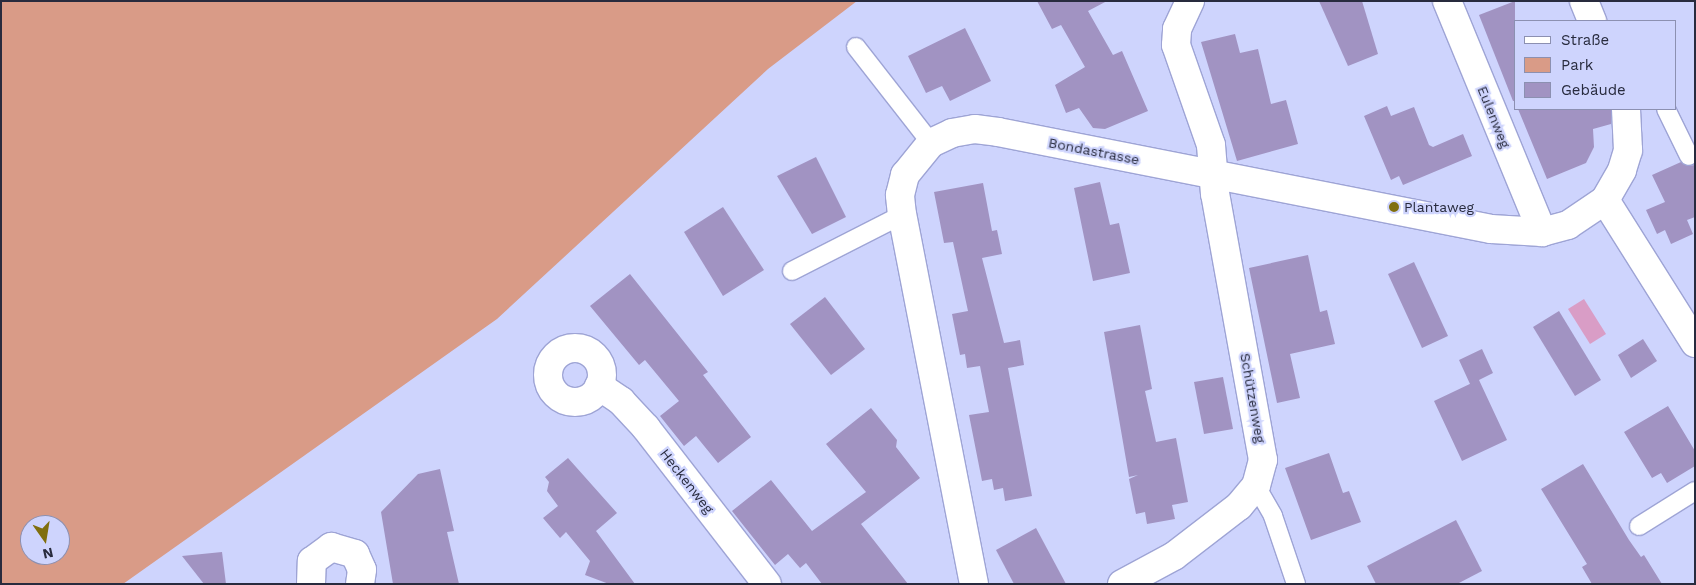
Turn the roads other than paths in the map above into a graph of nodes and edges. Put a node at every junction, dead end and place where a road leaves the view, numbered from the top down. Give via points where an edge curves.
1 (1190, 1) edge
2 (1447, 1) edge
3 (1584, 1) edge
4 (1592, 20) edge
5 (856, 47) dead end
6 (1626, 110) edge
7 (1666, 110) edge
8 (930, 143) junction
9 (1689, 156) dead end
10 (1214, 175) junction
11 (1605, 200) junction
12 (902, 215) junction
13 (1542, 232) junction
14 (792, 271) dead end
15 (1695, 344) edge
16 (599, 386) dead end
17 (1256, 486) junction
18 (1695, 491) edge
19 (1639, 526) dead end
20 (311, 584) edge
21 (360, 584) edge
22 (767, 584) edge
23 (974, 584) edge
24 (1122, 584) edge
25 (1296, 584) edge

1 - 10 street via 1177,30 1176,45 1211,146
2 - 13 street, Eulenweg
3 - 4 street
5 - 8 lane
6 - 11 street, Bondastrasse via 1628,150 1622,170
7 - 9 lane
8 - 10 street, Bondastrasse via 952,133 975,129
8 - 12 street, Bondastrasse via 905,175 900,195
10 - 13 street, Bondastrasse via 1491,229
10 - 17 street, Schützenweg via 1260,424 1263,460
11 - 13 street, Bondastrasse via 1568,225
11 - 15 street
12 - 14 lane
12 - 23 street, Bondastrasse
16 - 22 street, Heckenweg via 621,401 646,428
17 - 24 street, Schützenweg via 1239,506 1180,552
17 - 25 lane via 1273,516
18 - 19 lane
20 - 21 street via 312,561 331,547 355,554 362,570

